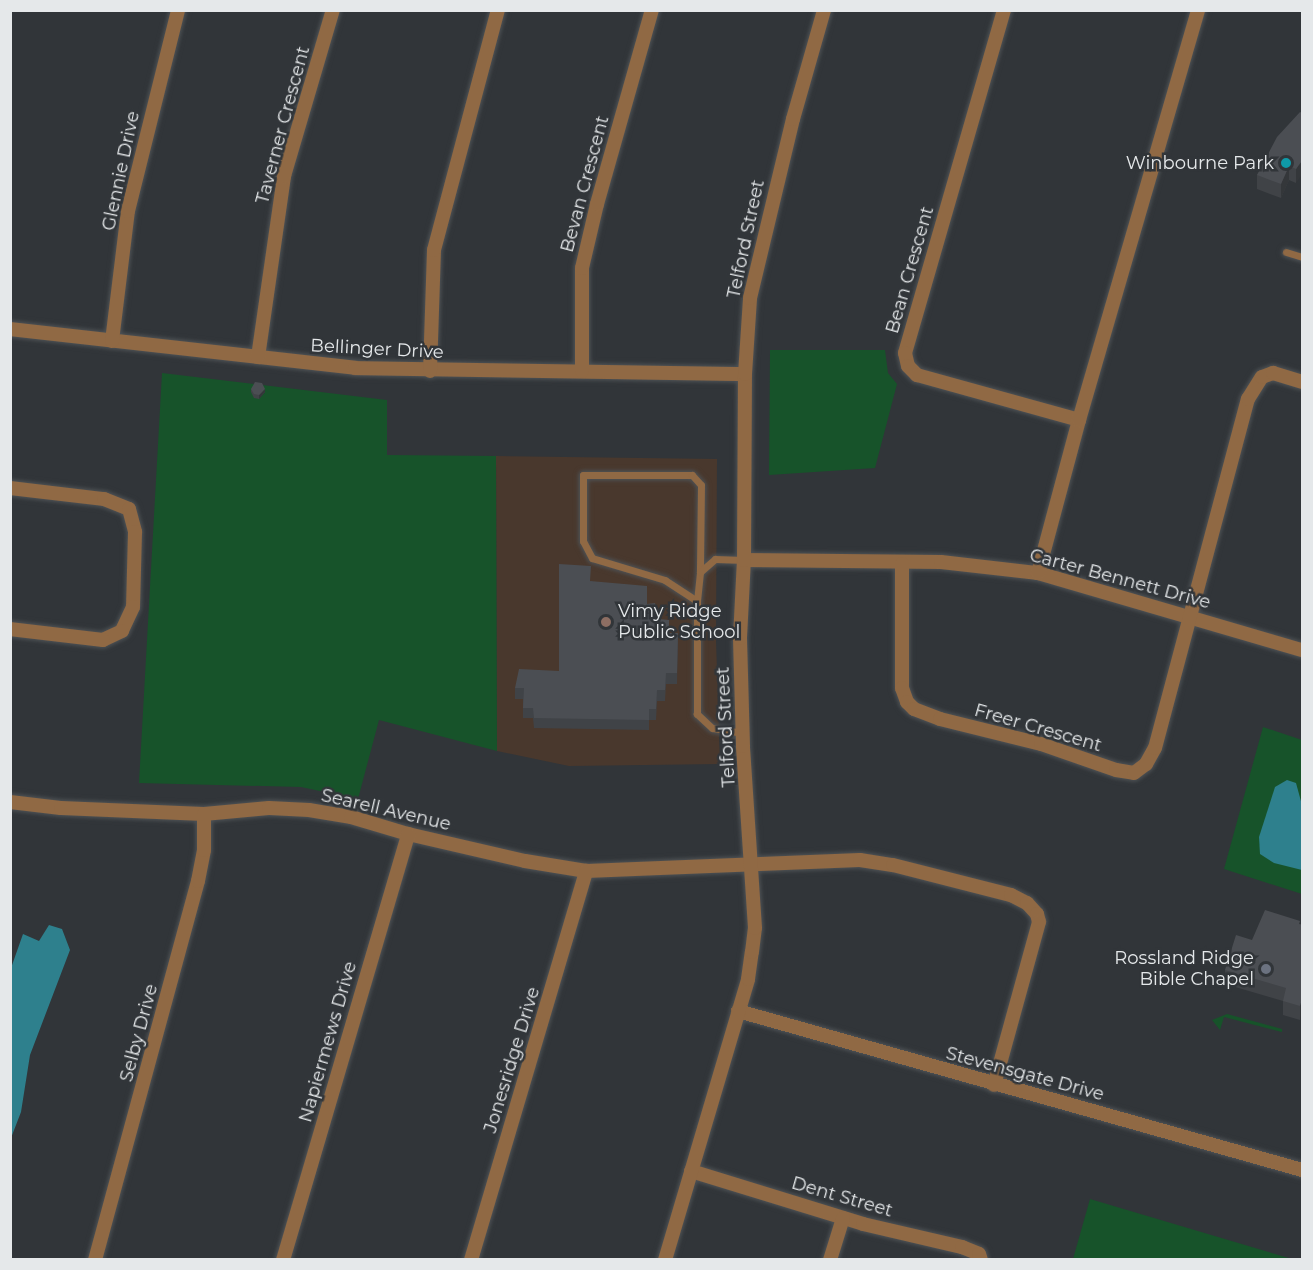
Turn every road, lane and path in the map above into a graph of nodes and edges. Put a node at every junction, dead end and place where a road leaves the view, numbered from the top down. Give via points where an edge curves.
1 (178, 10) edge
2 (333, 10) edge
3 (498, 10) edge
4 (652, 10) edge
5 (824, 10) edge
6 (1004, 10) edge
7 (1198, 10) edge
8 (1286, 252) dead end
9 (1302, 256) edge
10 (10, 329) edge
11 (112, 341) junction
12 (258, 357) junction
13 (430, 371) junction
14 (582, 371) junction
15 (745, 374) junction
16 (1302, 382) edge
17 (1079, 420) junction
18 (10, 488) edge
19 (744, 560) junction
20 (902, 564) junction
21 (700, 572) junction
22 (1038, 573) junction
23 (697, 601) junction
24 (1191, 617) junction
25 (10, 629) edge
26 (1302, 650) edge
27 (743, 733) junction
28 (10, 802) edge
29 (204, 814) junction
30 (408, 834) junction
31 (752, 864) junction
32 (586, 871) junction
33 (738, 1011) junction
34 (994, 1084) junction
35 (1302, 1170) edge
36 (691, 1171) junction
37 (843, 1218) junction
38 (95, 1260) edge
39 (284, 1260) edge
40 (471, 1260) edge
41 (665, 1260) edge
42 (830, 1260) edge
43 (981, 1260) edge

1 - 11 street, Glennie Drive via 128,211
2 - 12 street, Taverner Crescent via 284,176
3 - 13 street via 434,250
4 - 14 street, Bevan Crescent via 582,268
5 - 15 street, Telford Street via 757,261 750,298
6 - 17 street, Bean Crescent via 905,353 908,366 917,375
7 - 17 street
8 - 9 lane
10 - 11 street, Bellinger Drive
11 - 12 street, Bellinger Drive
12 - 13 street, Bellinger Drive via 355,368
13 - 14 street, Bellinger Drive
14 - 15 street, Bellinger Drive
15 - 19 street, Telford Street
16 - 24 street via 1273,373 1262,377 1248,399
17 - 22 street
18 - 25 street via 104,499 129,509 135,532 133,607 122,631 103,640
19 - 20 street, Carter Bennett Drive
19 - 21 lane via 715,559
19 - 27 street, Telford Street via 740,638
20 - 22 street, Carter Bennett Drive via 976,564
20 - 24 street, Freer Crescent via 902,688 914,709 1134,773 1146,764 1155,748
21 - 23 lane
21 - 23 lane via 701,485 692,475 583,476 583,541 592,558 665,580
22 - 24 street, Carter Bennett Drive
23 - 27 lane via 697,714 712,728
24 - 26 street, Carter Bennett Drive
27 - 31 street, Telford Street
28 - 29 street, Searell Avenue
29 - 30 street, Searell Avenue via 269,808 309,810 351,817
29 - 38 street, Selby Drive via 204,850 198,881
30 - 32 street, Searell Avenue
30 - 39 street, Napiermews Drive
31 - 32 street, Searell Avenue
31 - 33 street, Telford Street via 754,936 748,979
31 - 34 street, Searell Avenue via 860,860 892,864 1011,895 1027,903 1039,922
32 - 40 street, Jonesridge Drive
33 - 34 street, Stevensgate Drive
33 - 36 street, Telford Street
34 - 35 street, Stevensgate Drive
36 - 37 street, Dent Street
36 - 41 street, Telford Street
37 - 42 street
37 - 43 street, Dent Street via 962,1247 979,1254

